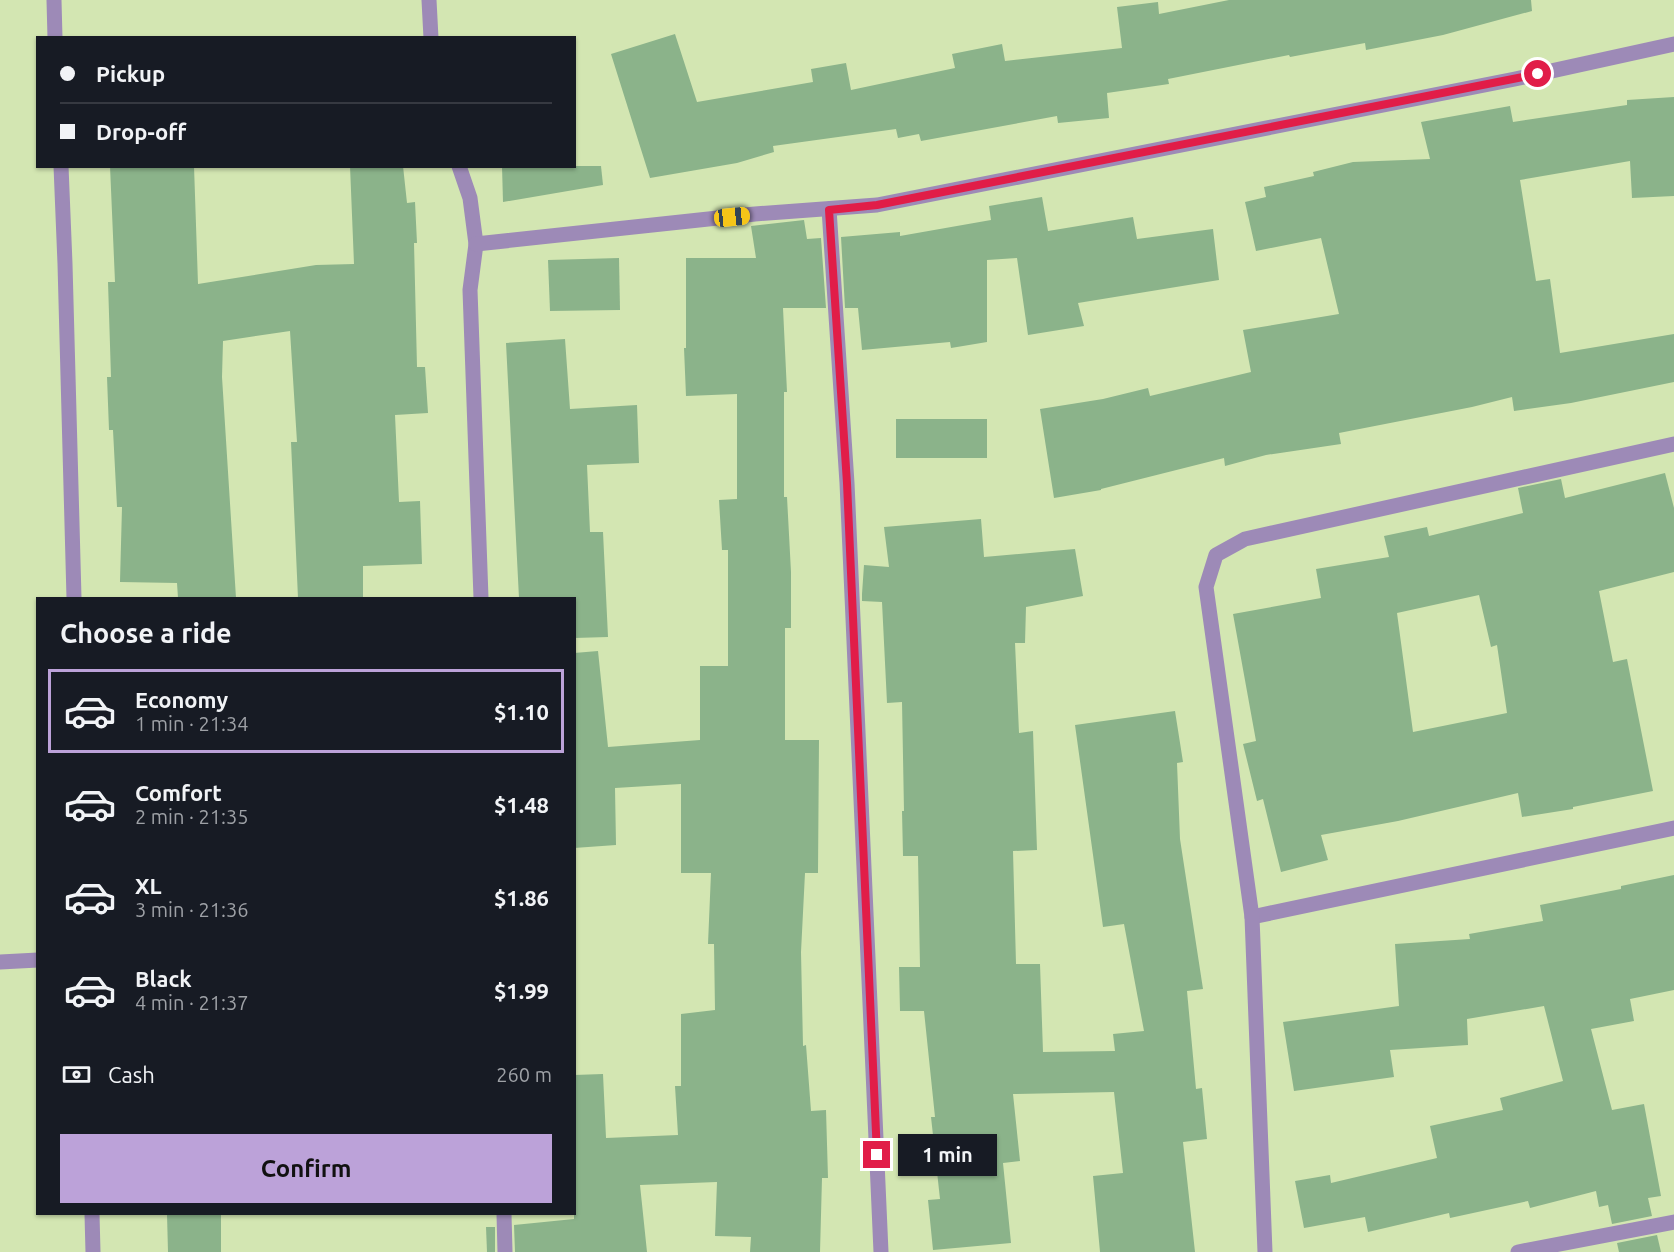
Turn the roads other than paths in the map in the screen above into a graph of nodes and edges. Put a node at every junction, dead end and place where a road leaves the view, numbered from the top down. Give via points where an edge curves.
1 (54, 0) edge
2 (429, 0) edge
3 (55, 36) edge
4 (431, 36) edge
5 (1674, 44) edge
6 (61, 168) edge
7 (460, 168) edge
8 (829, 210) junction
9 (476, 244) junction
10 (1674, 444) edge
11 (74, 597) edge
12 (481, 597) edge
13 (1674, 828) edge
14 (1252, 917) junction
15 (36, 960) edge
16 (0, 962) edge
17 (92, 1215) edge
18 (504, 1215) edge
19 (1674, 1222) edge
20 (93, 1252) edge
21 (505, 1252) edge
22 (881, 1252) edge
23 (1265, 1252) edge
24 (1518, 1252) edge

1 - 3 street
2 - 4 street
5 - 8 street via 888,203
6 - 11 street
7 - 9 street via 470,198
8 - 9 street via 755,214
8 - 22 street via 847,483
9 - 12 street via 470,290
10 - 14 street via 1245,539 1216,555 1206,586
13 - 14 street
14 - 23 street
15 - 16 street
17 - 20 street
18 - 21 street
19 - 24 street

